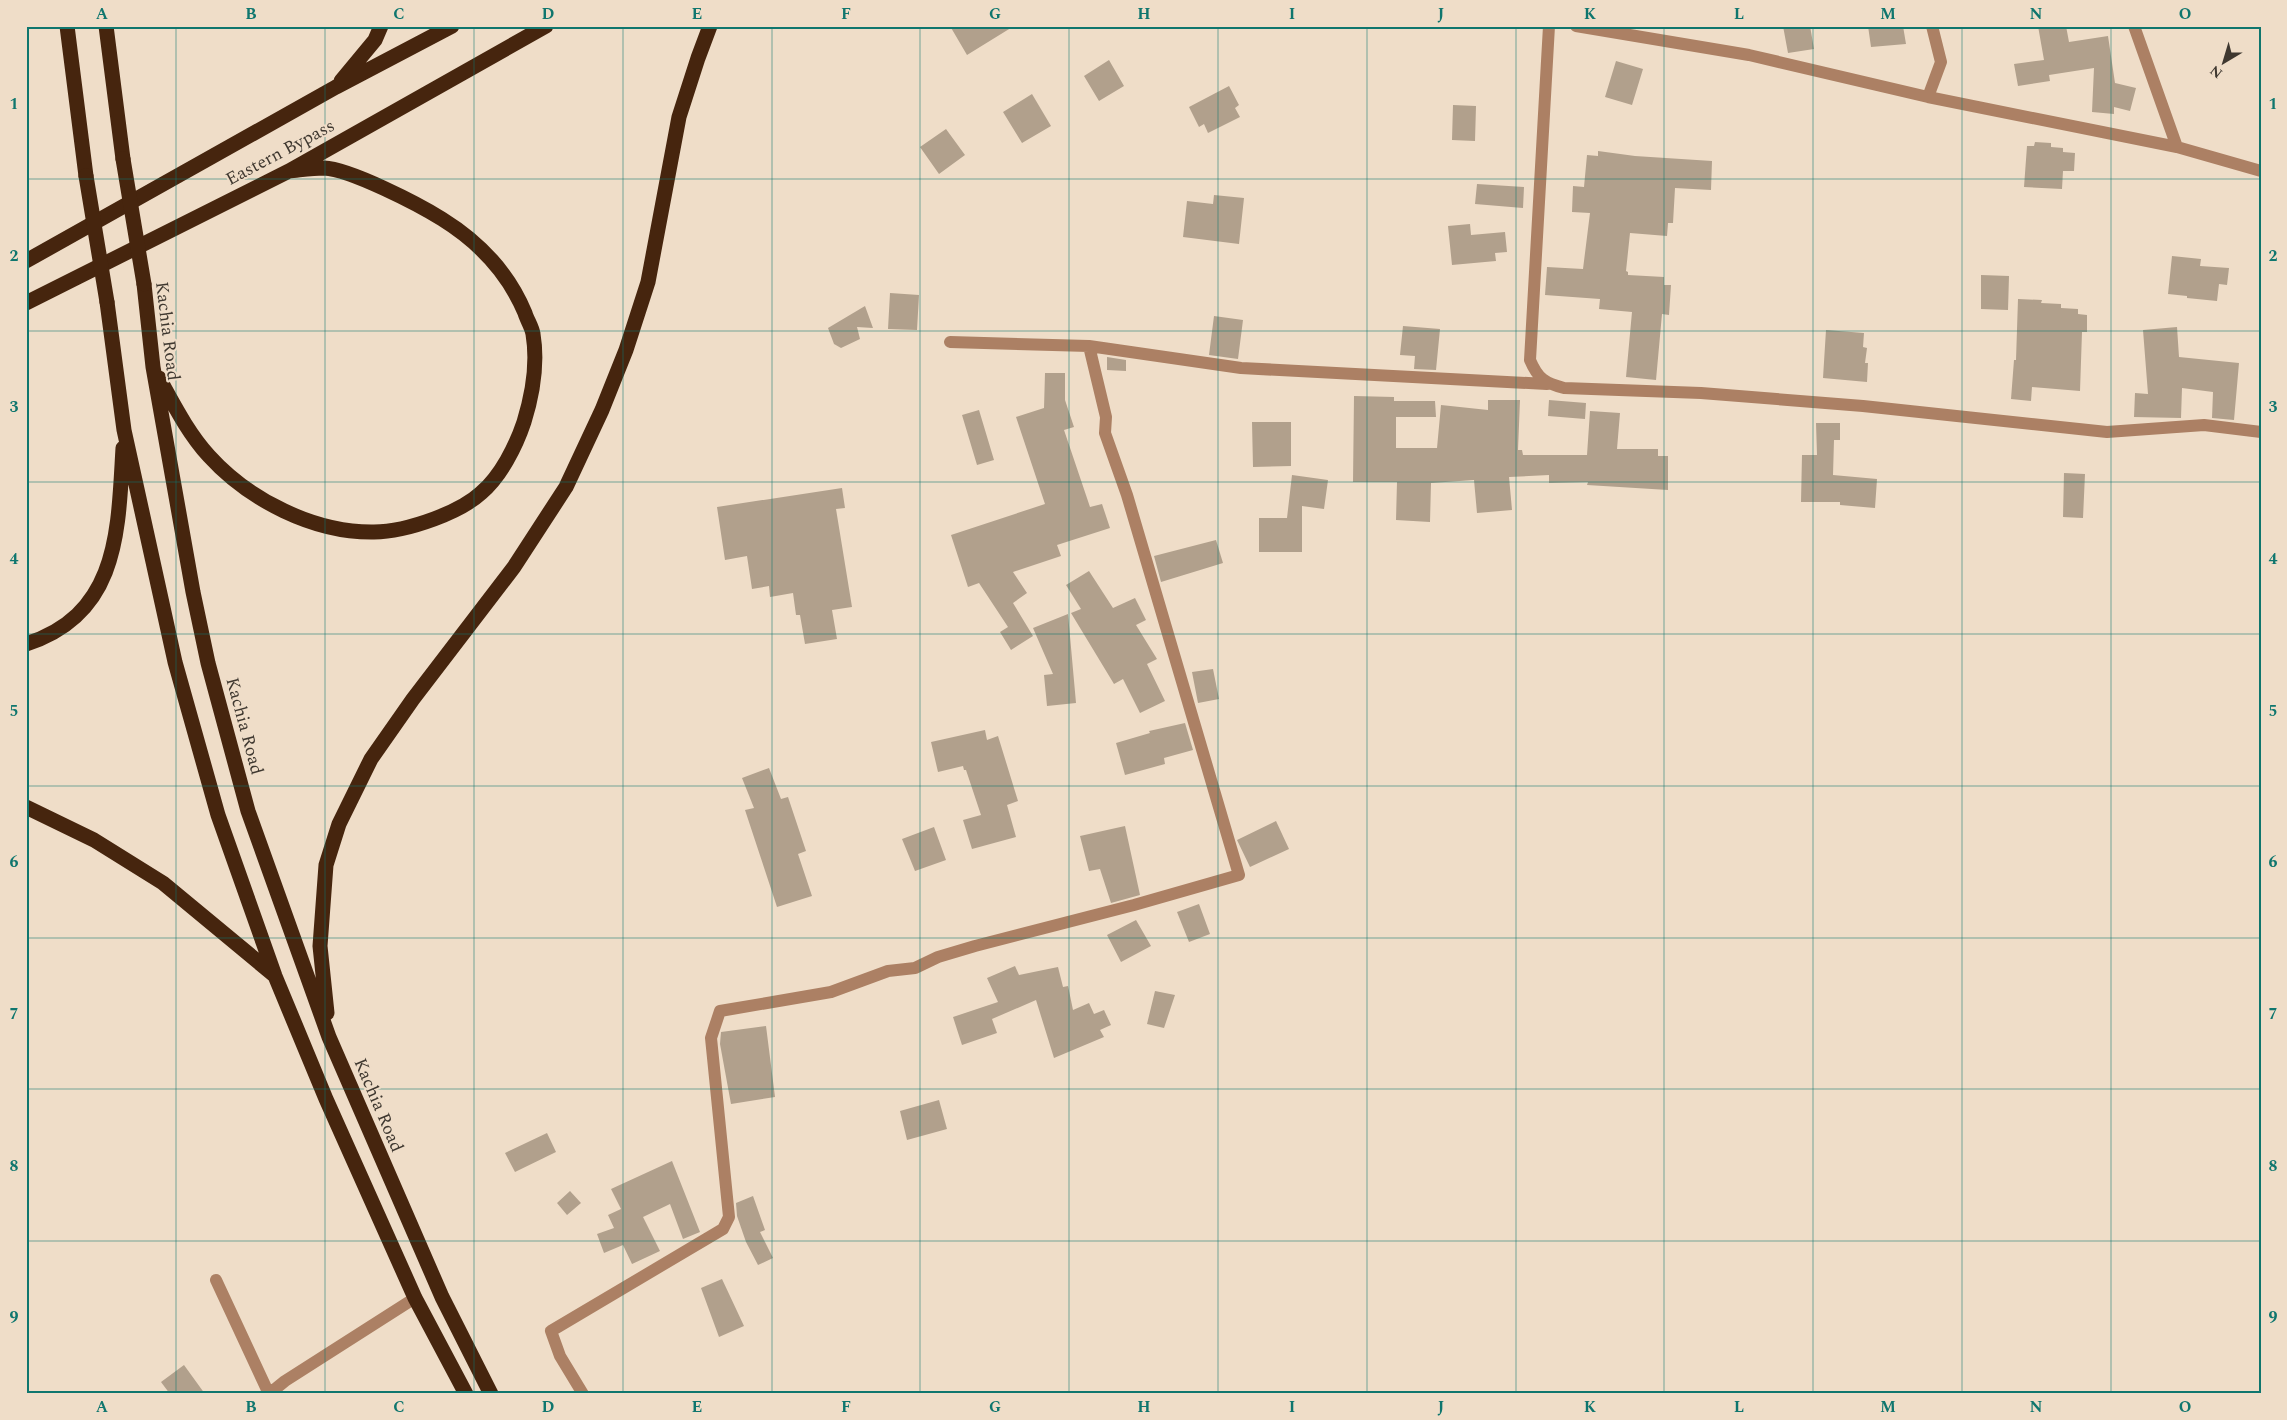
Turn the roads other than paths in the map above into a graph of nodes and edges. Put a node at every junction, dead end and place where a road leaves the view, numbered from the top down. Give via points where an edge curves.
1 (57, 26) edge
2 (67, 26) edge
3 (106, 26) edge
4 (381, 26) edge
5 (452, 26) edge
6 (546, 26) edge
7 (710, 26) edge
8 (1549, 26) edge
9 (1576, 26) edge
10 (1932, 26) edge
11 (2134, 26) edge
12 (336, 87) junction
13 (75, 90) junction
14 (1928, 98) junction
15 (2177, 147) junction
16 (289, 171) junction
17 (2261, 171) edge
18 (26, 261) edge
19 (26, 303) edge
20 (950, 342) dead end
21 (1089, 346) junction
22 (153, 367) junction
23 (1547, 384) junction
24 (124, 430) junction
25 (2261, 432) edge
26 (26, 644) edge
27 (26, 807) edge
28 (275, 976) junction
29 (329, 1037) junction
30 (336, 1052) junction
31 (311, 1062) junction
32 (216, 1280) dead end
33 (415, 1298) junction
34 (269, 1394) edge
35 (466, 1394) edge
36 (491, 1394) edge
37 (583, 1394) edge

1 - 13 highway
2 - 13 highway
3 - 22 highway, Kachia Road, bridge
4 - 12 highway via 375,40
5 - 12 highway, Eastern Bypass
6 - 16 highway, Eastern Bypass
7 - 29 highway via 679,117 648,282 602,410 566,487 514,567 371,759 339,824 326,865 320,946
8 - 23 street via 1530,360 1534,371
9 - 14 street via 1749,55
10 - 14 street via 1941,62
11 - 15 street
12 - 18 highway, Eastern Bypass
13 - 24 highway, bridge
14 - 15 street
15 - 17 street
16 - 19 highway, Eastern Bypass
16 - 22 highway via 326,168 357,176 424,208 464,232 494,261 519,299 533,332 535,370 519,438 501,469 481,493 451,512 413,527 376,532 338,530 302,519 270,502 210,457 186,427
20 - 21 street
21 - 23 street via 1241,368
21 - 37 street via 1106,417 1105,433 1127,495 1239,875 975,946 915,968 888,971 831,992 720,1011 710,1038 728,1217 723,1229 551,1331 560,1356
22 - 29 highway, Kachia Road via 208,663 248,811
23 - 25 street via 1564,388 1863,406 2107,432 2204,425
24 - 26 highway via 118,524 112,560 97,591 78,613 54,632
24 - 28 highway via 192,724 218,815
27 - 28 highway via 94,840 163,883
28 - 31 highway
29 - 30 highway, Kachia Road
30 - 31 highway
30 - 36 highway, Kachia Road via 442,1297
31 - 33 highway
32 - 34 street
33 - 34 street
33 - 35 highway

